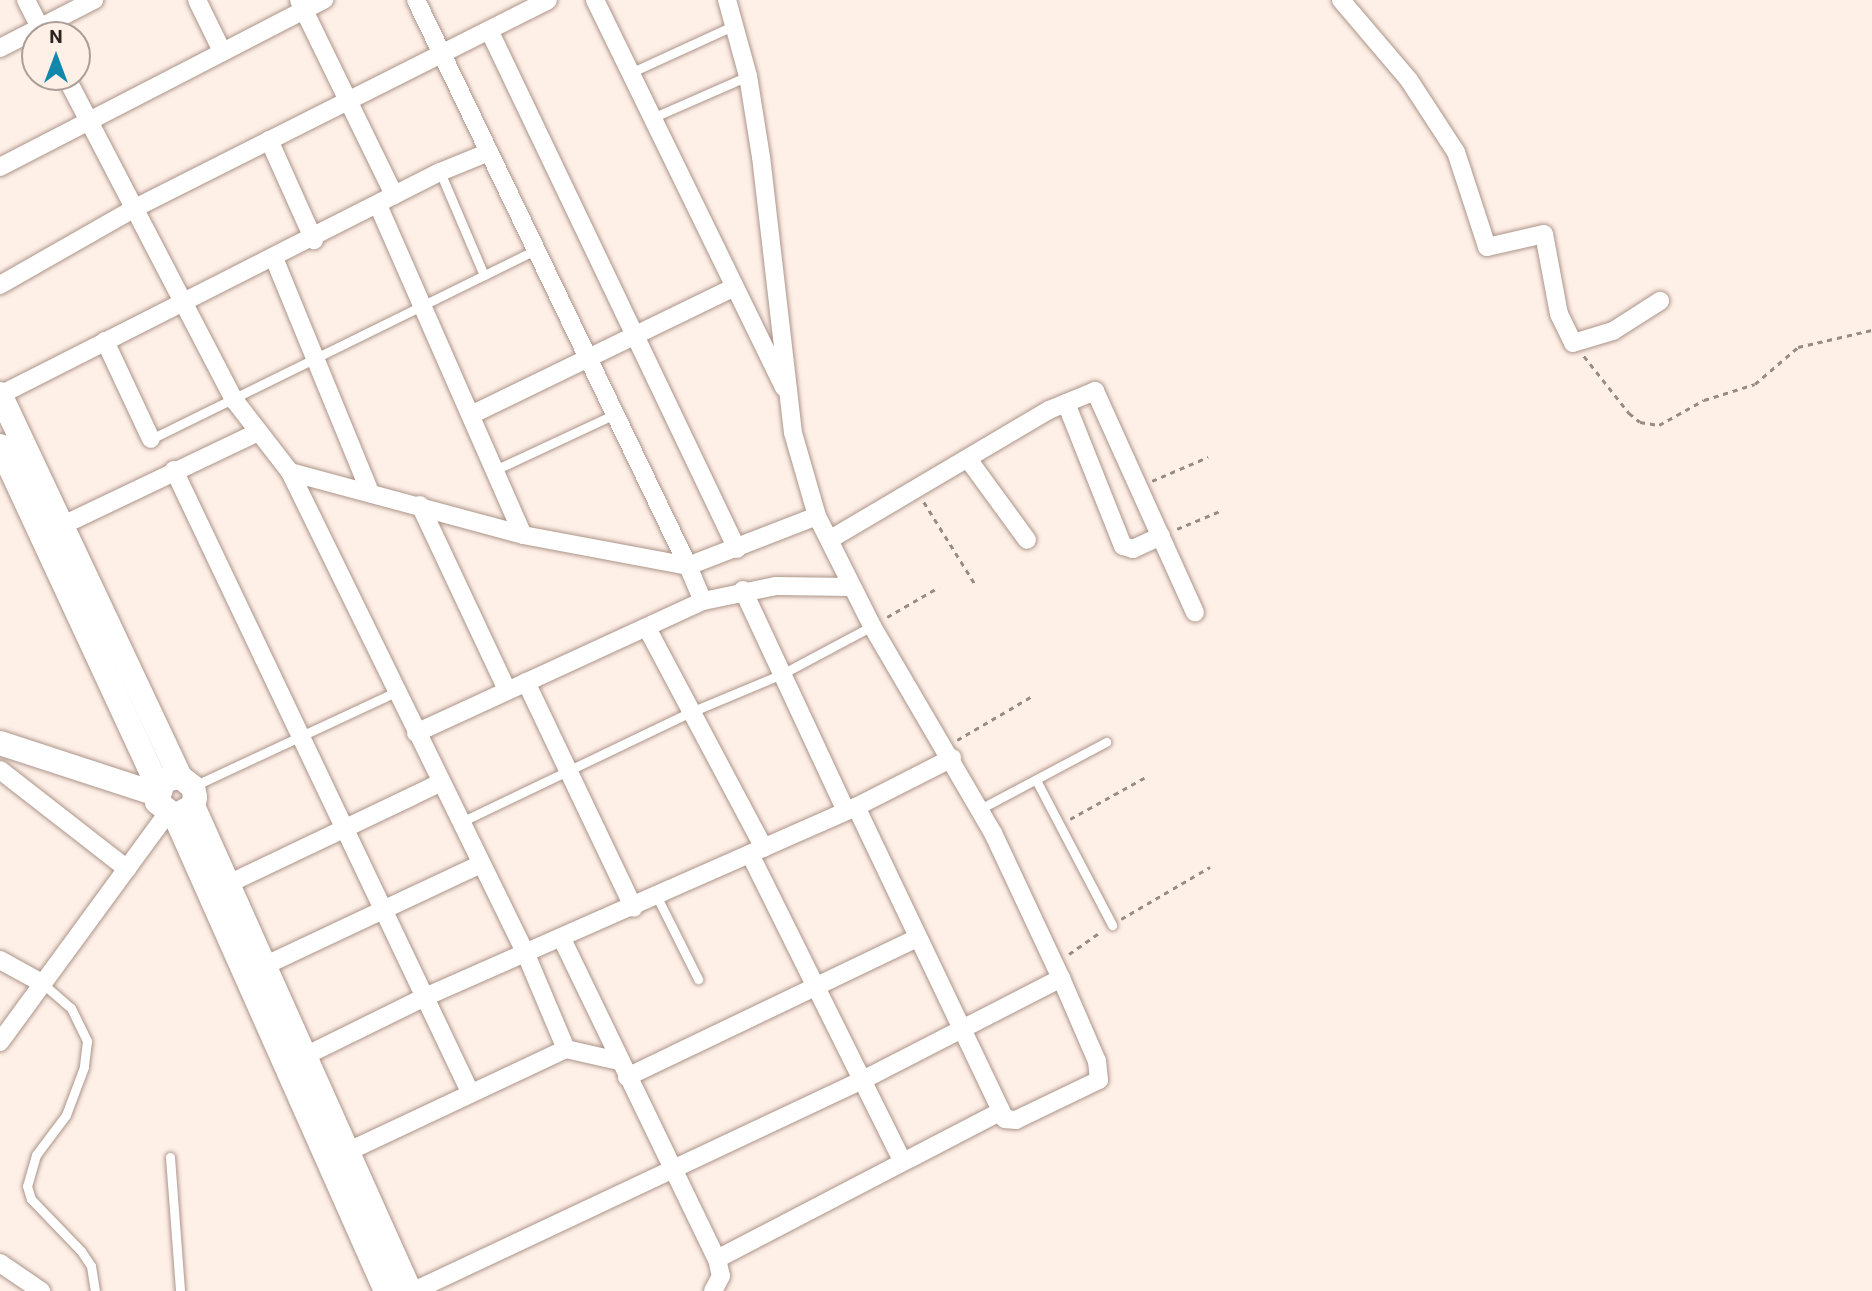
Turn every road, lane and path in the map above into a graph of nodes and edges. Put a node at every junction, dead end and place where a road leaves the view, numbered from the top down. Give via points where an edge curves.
1 (26, 0) edge
2 (94, 0) edge
3 (198, 0) edge
4 (324, 0) edge
5 (416, 0) edge
6 (548, 0) edge
7 (595, 0) edge
8 (727, 0) edge
9 (1341, 0) edge
10 (301, 5) edge
11 (37, 21) edge
12 (59, 21) edge
13 (735, 25) junction
14 (489, 30) junction
15 (21, 40) edge
16 (0, 48) edge
17 (222, 51) junction
18 (442, 55) junction
19 (630, 73) junction
20 (748, 76) junction
21 (74, 91) edge
22 (348, 101) junction
23 (88, 118) junction
24 (652, 118) junction
25 (269, 140) junction
26 (489, 152) junction
27 (0, 167) edge
28 (440, 172) junction
29 (386, 200) junction
30 (135, 208) junction
31 (314, 240) junction
32 (537, 249) junction
33 (274, 258) junction
34 (484, 275) junction
35 (0, 285) edge
36 (734, 287) junction
37 (1660, 300) dead end
38 (185, 301) junction
39 (422, 304) junction
40 (1872, 330) edge
41 (638, 336) junction
42 (105, 341) junction
43 (1573, 343) junction
44 (315, 356) junction
45 (592, 359) junction
46 (0, 394) edge
47 (788, 395) junction
48 (235, 401) junction
49 (1066, 403) junction
50 (618, 413) junction
51 (471, 415) junction
52 (258, 432) junction
53 (150, 439) joint
54 (0, 446) edge
55 (1208, 457) dead end
56 (968, 459) junction
57 (174, 470) junction
58 (495, 470) junction
59 (290, 472) junction
60 (1139, 486) junction
61 (917, 490) junction
62 (370, 492) junction
63 (420, 505) junction
64 (1220, 512) dead end
65 (817, 516) junction
66 (61, 526) junction
67 (523, 535) junction
68 (1161, 536) junction
69 (830, 540) junction
70 (1027, 540) dead end
71 (737, 549) junction
72 (688, 566) junction
73 (975, 584) dead end
74 (851, 587) junction
75 (939, 587) dead end
76 (743, 590) junction
77 (703, 601) junction
78 (1195, 612) dead end
79 (872, 626) junction
80 (647, 628) junction
81 (782, 674) junction
82 (526, 682) junction
83 (507, 690) junction
84 (396, 692) junction
85 (1034, 695) dead end
86 (691, 712) junction
87 (416, 733) junction
88 (300, 735) junction
89 (1106, 742) dead end
90 (0, 743) edge
91 (949, 752) junction
92 (0, 769) edge
93 (569, 771) junction
94 (1144, 778) dead end
95 (1036, 780) junction
96 (440, 783) junction
97 (174, 797) junction
98 (851, 809) junction
99 (980, 809) junction
100 (461, 822) junction
101 (1058, 826) junction
102 (345, 828) junction
103 (757, 851) junction
104 (481, 864) junction
105 (1210, 867) dead end
106 (127, 869) junction
107 (226, 885) junction
108 (657, 897) junction
109 (634, 908) junction
110 (387, 911) junction
111 (1112, 925) junction
112 (917, 938) junction
113 (562, 939) junction
114 (525, 952) junction
115 (0, 960) edge
116 (264, 966) junction
117 (1058, 971) junction
118 (698, 979) dead end
119 (42, 983) junction
120 (814, 985) junction
121 (425, 997) junction
122 (961, 1028) junction
123 (0, 1042) edge
124 (566, 1049) junction
125 (305, 1056) junction
126 (623, 1069) junction
127 (862, 1081) junction
128 (470, 1092) junction
129 (999, 1112) junction
130 (349, 1152) junction
131 (170, 1157) dead end
132 (902, 1160) junction
133 (673, 1169) junction
134 (717, 1259) junction
135 (2, 1268) edge
136 (41, 1291) edge
137 (95, 1291) edge
138 (180, 1291) edge
139 (386, 1291) edge
140 (412, 1291) edge
141 (713, 1291) edge

1 - 11 street
2 - 12 street
3 - 17 street
4 - 10 street
5 - 18 street
6 - 14 street
7 - 19 street
8 - 13 street
9 - 43 street via 1409,80 1455,152 1487,247 1544,234 1559,314
10 - 17 street
10 - 22 street
13 - 19 lane
13 - 20 street
14 - 18 street
14 - 41 street
15 - 16 street
17 - 23 street
18 - 22 street
18 - 26 street
19 - 24 street
20 - 24 lane
20 - 47 street via 782,319
21 - 23 street
22 - 25 street
22 - 29 street
23 - 27 street
23 - 30 street
24 - 36 street
25 - 30 street
25 - 31 street
26 - 28 street
26 - 32 street
28 - 29 street
28 - 34 lane
29 - 31 street
29 - 39 street
30 - 35 street
30 - 38 street
31 - 33 street
32 - 34 lane
32 - 45 street
33 - 38 street
33 - 44 street
34 - 39 lane
36 - 41 street
36 - 47 street
37 - 43 street via 1613,331
38 - 42 street
38 - 48 street
39 - 44 lane
39 - 51 street
40 - 43 path via 1798,347 1755,384 1704,400 1659,425 1640,422 1629,413
41 - 45 street
41 - 71 street
42 - 46 street
42 - 53 street
44 - 48 lane
44 - 62 street
45 - 50 street
45 - 51 street
46 - 66 street
47 - 65 street
48 - 52 street
48 - 53 lane
49 - 56 street
49 - 60 street via 1089,392 1100,395
49 - 68 street via 1123,546 1133,549
50 - 58 lane
50 - 72 street
51 - 58 street
52 - 57 street
52 - 59 street
54 - 97 street
55 - 60 path
56 - 61 street
56 - 70 street
57 - 66 street
57 - 88 street
58 - 67 street
59 - 62 street
59 - 84 street
60 - 68 street
61 - 69 street
61 - 73 path
62 - 63 street
63 - 67 street
63 - 83 street
64 - 68 path
65 - 69 street
65 - 71 street
66 - 97 street
67 - 72 street
68 - 78 street
69 - 74 street
71 - 72 street
72 - 77 street
74 - 76 street
74 - 79 street
75 - 79 path
76 - 77 street
76 - 81 street
77 - 80 street
79 - 81 lane
79 - 91 street
80 - 82 street
80 - 86 street
81 - 86 lane
81 - 98 street
82 - 83 street
82 - 93 street
83 - 87 street
84 - 87 street
84 - 88 lane
85 - 91 path
86 - 93 lane
86 - 103 street
87 - 96 street
88 - 97 lane
88 - 102 street
89 - 95 lane
90 - 97 street
91 - 98 street
91 - 99 street
92 - 106 street
93 - 100 lane
93 - 109 street
94 - 101 path
95 - 99 lane
95 - 101 lane
96 - 100 street
96 - 102 street
97 - 106 street
97 - 107 street
97 - 139 street
98 - 103 street
98 - 112 street
99 - 117 street
100 - 104 street
101 - 111 lane
102 - 107 street
102 - 110 street
103 - 108 street
103 - 120 street
104 - 110 street
104 - 114 street
105 - 111 path
106 - 119 street
107 - 116 street
108 - 109 street
108 - 118 lane
109 - 113 street
110 - 116 street
110 - 121 street
111 - 117 path
112 - 120 street
112 - 122 street
113 - 114 street
113 - 126 street
114 - 121 street
114 - 124 street
115 - 119 street
116 - 125 street
117 - 122 street
117 - 129 street via 1097,1060 1099,1080 1016,1120 1009,1121
119 - 123 street
119 - 137 lane via 71,1008 87,1041 84,1067 66,1115 36,1154 27,1186 31,1199 91,1266
120 - 126 street
120 - 127 street
121 - 125 street
121 - 128 street
122 - 127 street
122 - 129 street
124 - 126 street
124 - 128 street
125 - 130 street
126 - 133 street
127 - 132 street
127 - 133 street
128 - 130 street
129 - 132 street
130 - 140 street
131 - 138 lane
132 - 134 street
133 - 134 street
133 - 140 street
134 - 141 street via 721,1276
135 - 136 street

